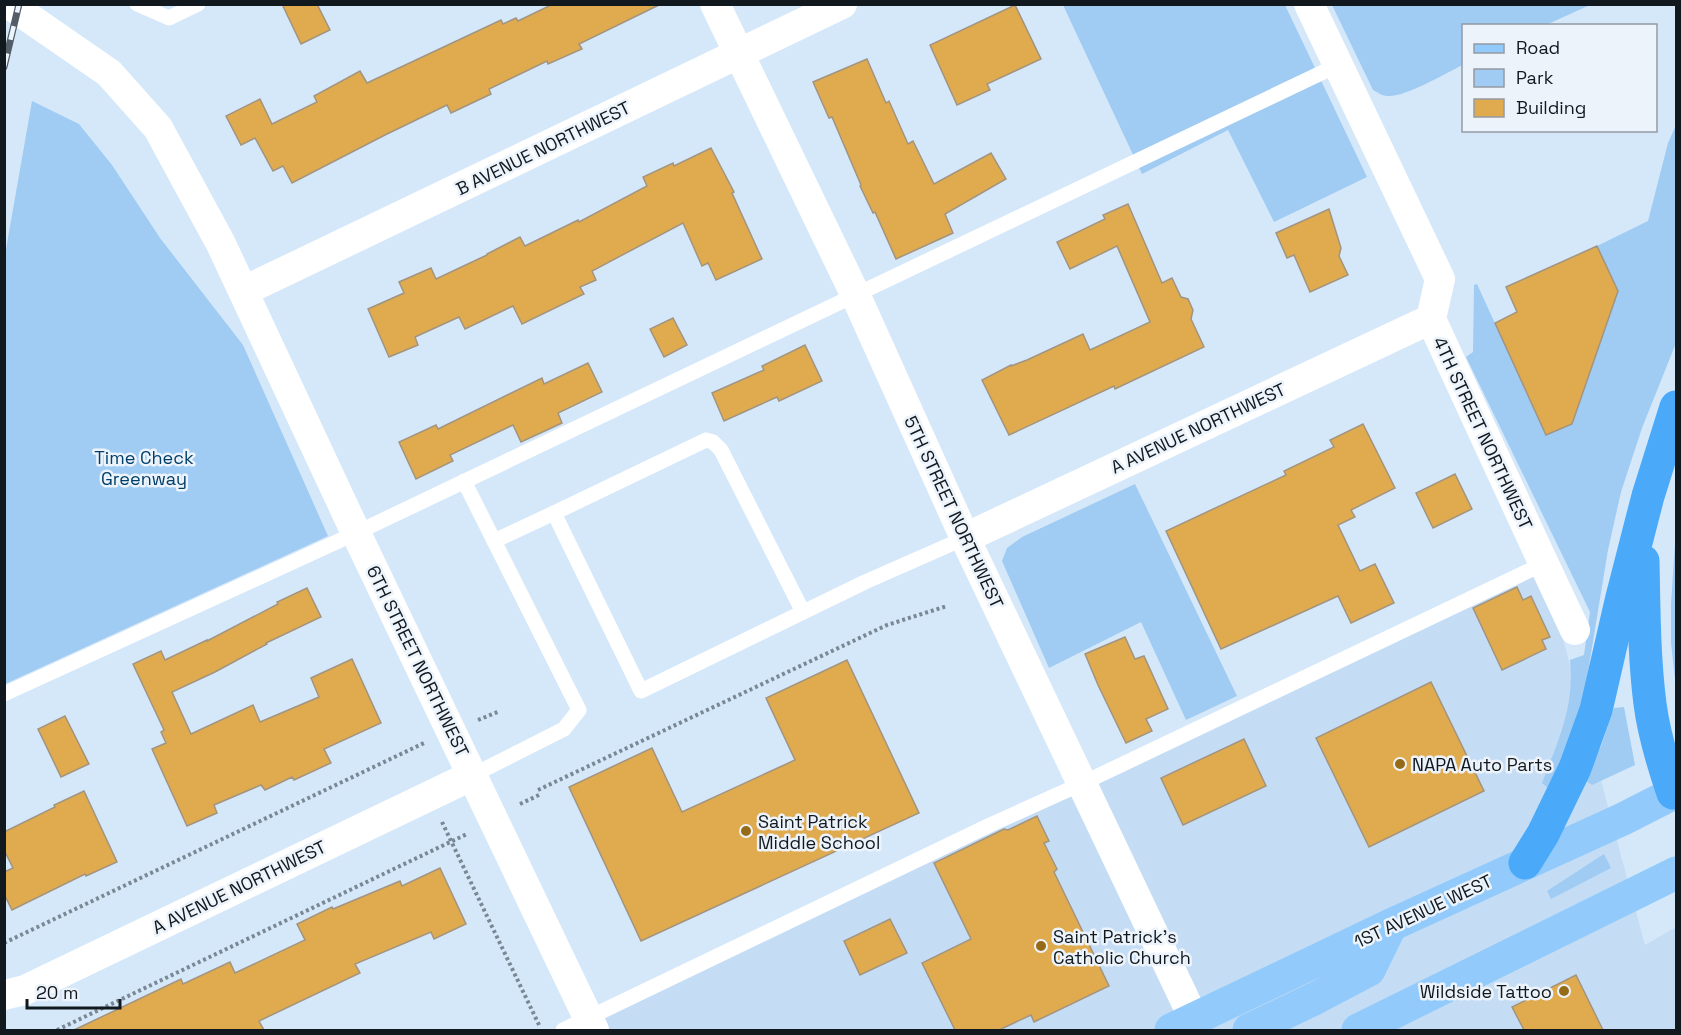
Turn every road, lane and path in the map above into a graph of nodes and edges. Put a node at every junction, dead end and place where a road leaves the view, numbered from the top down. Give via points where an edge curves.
1 (9, 4) edge
2 (137, 4) edge
3 (198, 4) edge
4 (715, 4) edge
5 (842, 4) edge
6 (1309, 4) edge
7 (739, 54) junction
8 (1338, 65) junction
9 (244, 291) junction
10 (855, 294) junction
11 (1431, 319) junction
12 (1677, 407) edge
13 (464, 482) junction
14 (554, 513) junction
15 (1642, 523) junction
16 (357, 533) junction
17 (965, 538) junction
18 (494, 541) junction
19 (1543, 564) junction
20 (947, 606) dead end
21 (803, 612) junction
22 (1575, 630) dead end
23 (4, 694) edge
24 (500, 711) dead end
25 (474, 722) dead end
26 (428, 741) dead end
27 (473, 775) junction
28 (1081, 784) junction
29 (1675, 793) edge
30 (514, 807) dead end
31 (440, 816) dead end
32 (473, 831) dead end
33 (452, 841) junction
34 (1525, 863) junction
35 (1677, 873) edge
36 (1391, 925) junction
37 (4, 943) edge
38 (4, 995) edge
39 (1182, 1025) edge
40 (582, 1026) edge
41 (57, 1030) edge
42 (542, 1030) edge
43 (1249, 1030) edge
44 (1359, 1030) edge

1 - 9 street, 6TH STREET NORTHWEST via 109,73 159,128
2 - 3 lane via 168,18
4 - 7 street, 5TH STREET NORTHWEST
5 - 7 street, B AVENUE NORTHWEST
6 - 8 street, 4TH STREET NORTHWEST
7 - 9 street, B AVENUE NORTHWEST
7 - 10 street, 5TH STREET NORTHWEST
8 - 10 lane
8 - 11 street, 4TH STREET NORTHWEST via 1440,279
9 - 16 street, 6TH STREET NORTHWEST
10 - 13 lane
10 - 17 street, 5TH STREET NORTHWEST
11 - 17 street, A AVENUE NORTHWEST
11 - 19 street, 4TH STREET NORTHWEST
12 - 15 highway
13 - 16 lane
13 - 18 lane
14 - 18 lane
14 - 21 lane via 706,440 713,442 721,450
14 - 21 lane via 641,691
15 - 29 highway via 1650,705 1657,743
15 - 34 highway via 1586,742 1543,834
16 - 23 lane
16 - 27 street, 6TH STREET NORTHWEST
17 - 21 lane
17 - 28 street, 5TH STREET NORTHWEST
18 - 27 lane via 579,710 564,729
19 - 22 street, 4TH STREET NORTHWEST
19 - 28 lane
20 - 30 path via 887,625
24 - 25 path
26 - 37 path
27 - 38 street, A AVENUE NORTHWEST via 25,990
27 - 40 street, 6TH STREET NORTHWEST
28 - 39 street, 5TH STREET NORTHWEST
28 - 40 lane
29 - 34 main road, 1ST AVENUE WEST
31 - 33 path
32 - 33 path
33 - 41 path
33 - 42 path
34 - 36 main road, 1ST AVENUE WEST
35 - 44 main road
36 - 39 main road, 1ST AVENUE WEST
36 - 43 main road via 1369,970

